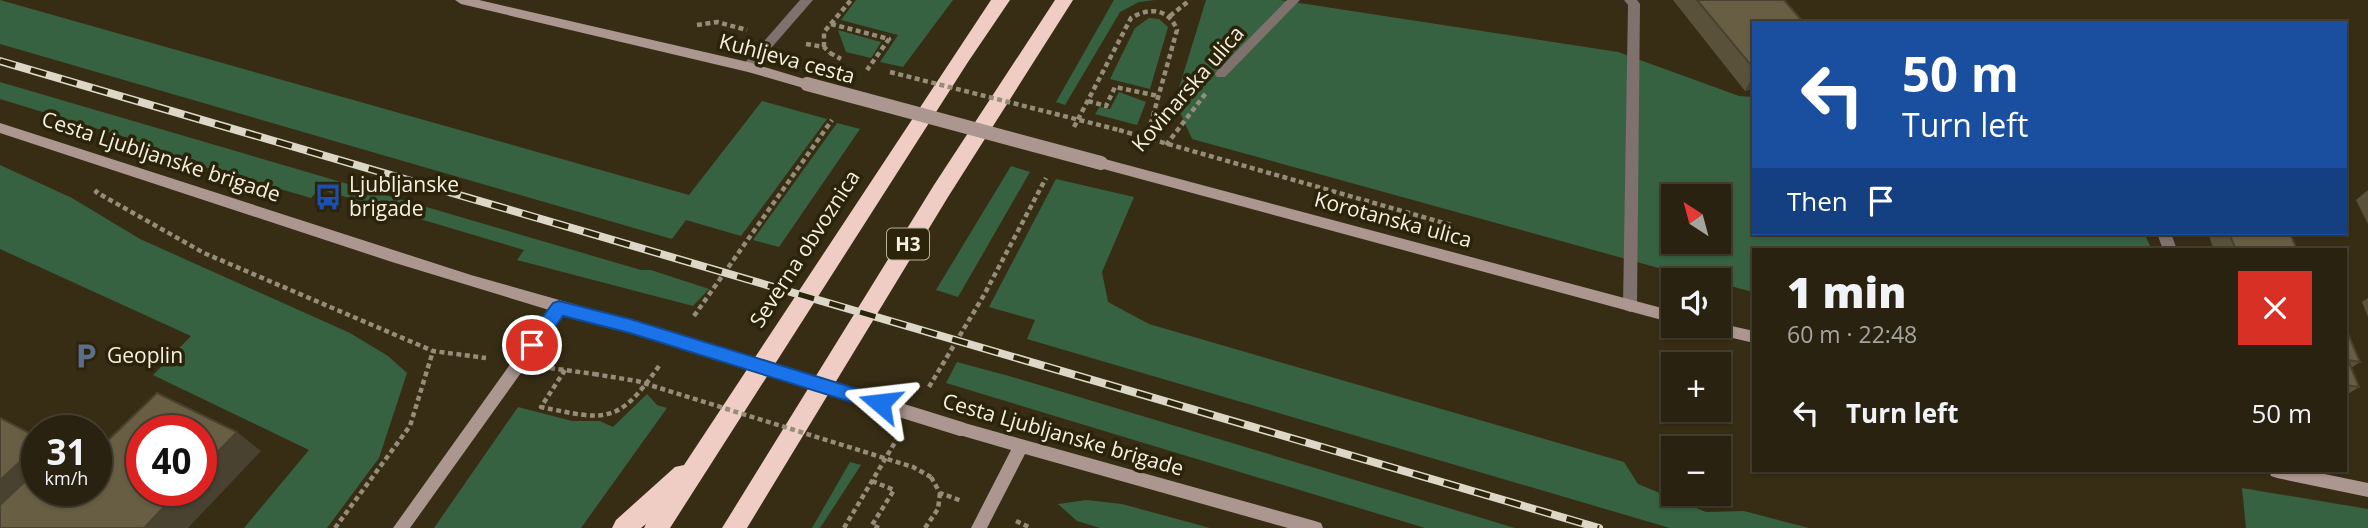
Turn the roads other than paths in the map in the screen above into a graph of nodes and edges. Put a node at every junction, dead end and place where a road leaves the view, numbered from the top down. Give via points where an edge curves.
1 (461, 0) edge
2 (807, 0) edge
3 (1001, 0) edge
4 (1063, 0) edge
5 (1294, 0) edge
6 (1630, 0) edge
7 (748, 67) junction
8 (1221, 74) road end
9 (0, 128) edge
10 (1101, 163) joint
11 (1630, 306) junction
12 (559, 308) junction
13 (1661, 314) edge
14 (1731, 332) edge
15 (1752, 337) edge
16 (1021, 447) junction
17 (701, 460) junction
18 (2282, 472) edge
19 (2368, 490) edge
20 (756, 491) junction
21 (401, 528) edge
22 (624, 528) edge
23 (656, 528) edge
24 (734, 528) edge
25 (750, 528) edge
26 (979, 528) edge
27 (1315, 528) edge

1 - 7 street, Kuhljeva cesta
2 - 7 street
3 - 17 highway, Severna obvoznica / H3
4 - 20 highway, H3
5 - 8 street, Kovinarska ulica
6 - 11 street via 1634,4
7 - 10 street, Kuhljeva cesta, bridge
9 - 12 street, Cesta Ljubljanske brigade
10 - 11 street, Korotanska ulica
11 - 13 street, Korotanska ulica
12 - 16 street, Cesta Ljubljanske brigade, bridge
12 - 21 street
14 - 15 street
16 - 26 street
16 - 27 street, Cesta Ljubljanske brigade
17 - 22 highway
17 - 23 highway, Severna obvoznica / H3
18 - 19 street
20 - 24 highway, H3
20 - 25 highway

